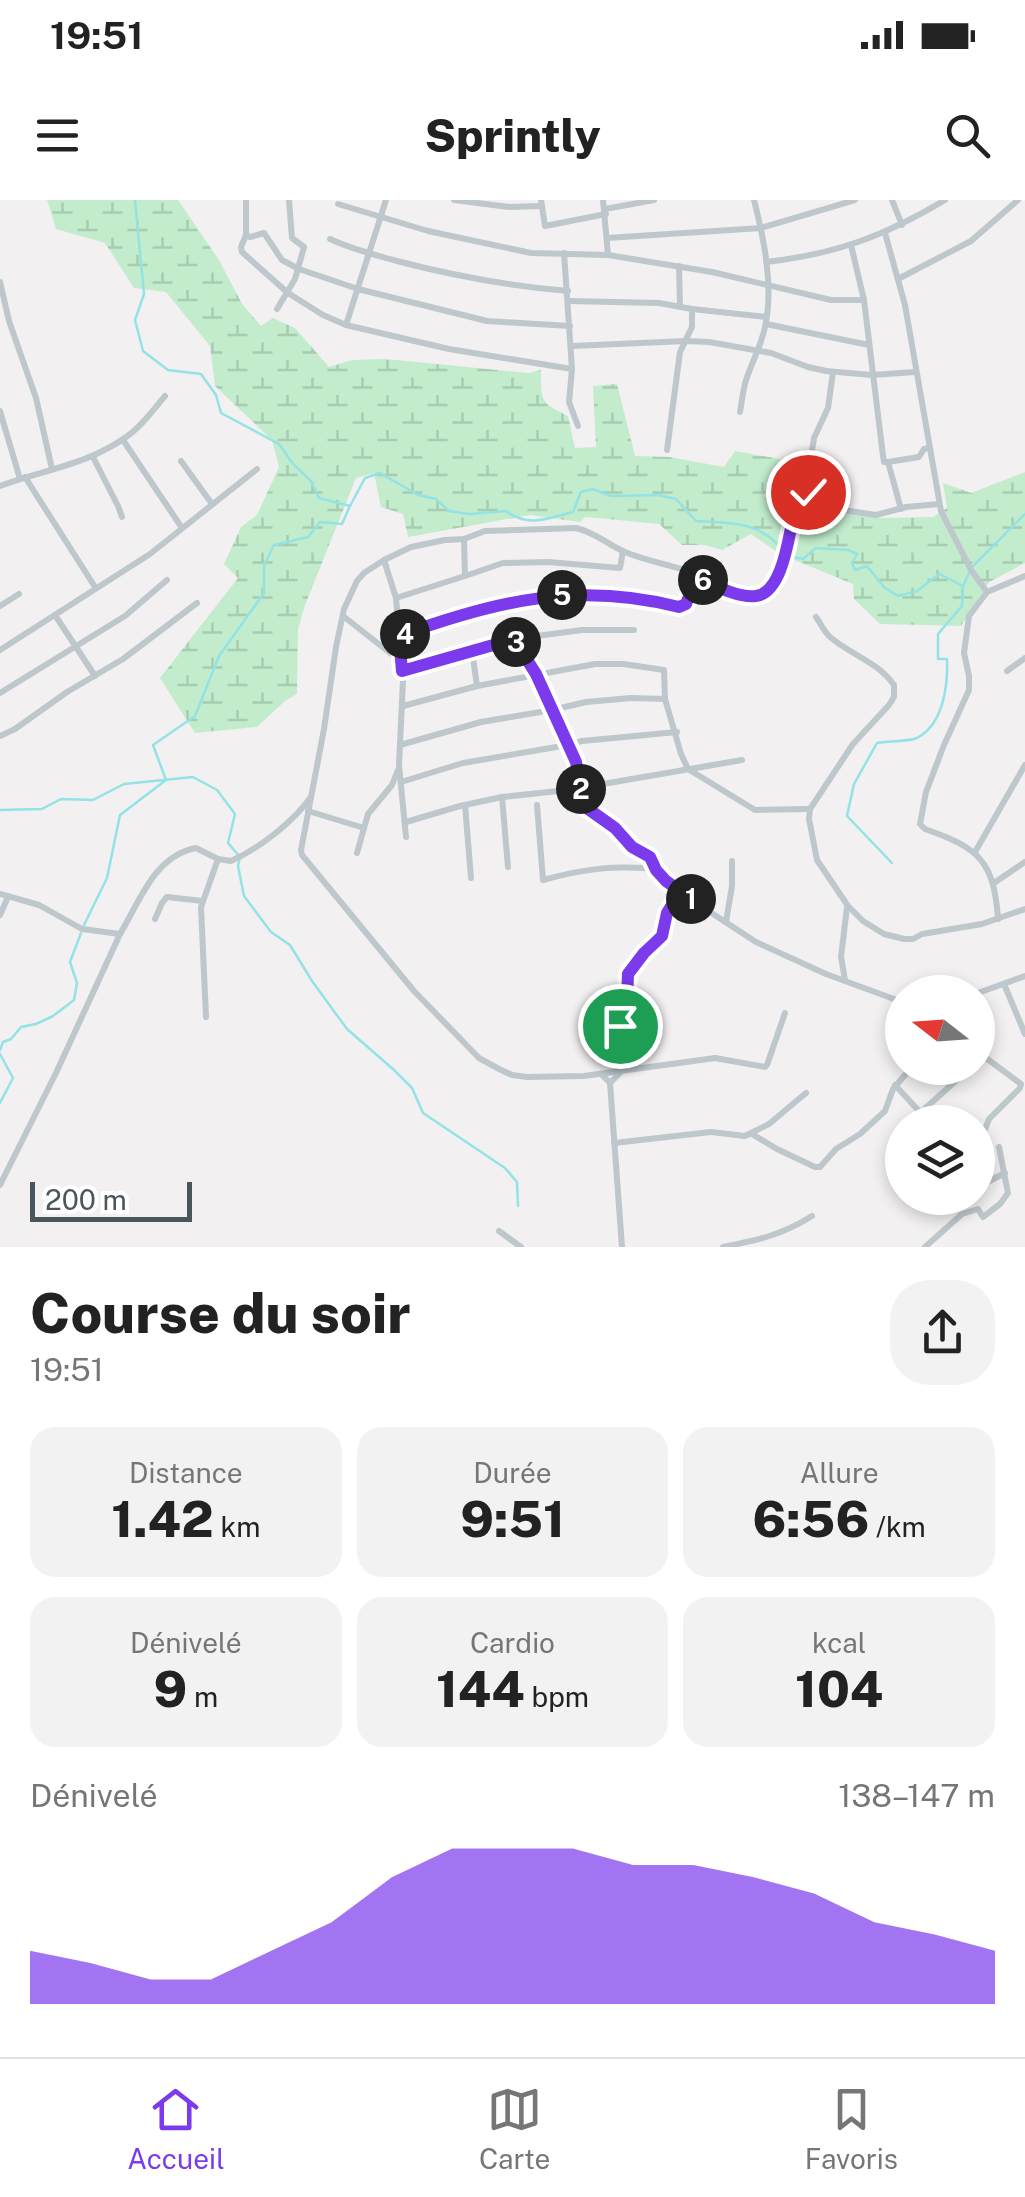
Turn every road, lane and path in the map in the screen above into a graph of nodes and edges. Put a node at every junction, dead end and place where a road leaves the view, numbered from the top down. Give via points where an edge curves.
1 (246, 200) edge
2 (289, 200) edge
3 (386, 200) edge
4 (454, 200) edge
5 (603, 200) edge
6 (654, 200) edge
7 (754, 200) edge
8 (855, 200) edge
9 (892, 200) edge
10 (945, 200) edge
11 (1018, 200) edge
12 (541, 203) edge
13 (338, 204) dead end
14 (929, 204) edge
15 (606, 212) junction
16 (380, 218) junction
17 (902, 225) junction
18 (761, 228) junction
19 (885, 233) junction
20 (246, 235) junction
21 (607, 238) junction
22 (330, 239) dead end
23 (851, 245) junction
24 (564, 252) junction
25 (369, 254) junction
26 (608, 255) junction
27 (766, 262) junction
28 (679, 266) junction
29 (299, 269) junction
30 (898, 279) junction
31 (0, 282) edge
32 (767, 284) junction
33 (358, 289) junction
34 (568, 291) junction
35 (288, 292) junction
36 (864, 300) junction
37 (569, 301) junction
38 (680, 306) junction
39 (277, 309) dead end
40 (692, 309) junction
41 (767, 320) junction
42 (346, 325) junction
43 (570, 326) junction
44 (686, 340) junction
45 (869, 345) junction
46 (572, 346) junction
47 (758, 350) junction
48 (572, 369) junction
49 (833, 372) junction
50 (915, 372) junction
51 (872, 376) junction
52 (165, 396) dead end
53 (0, 411) edge
54 (740, 412) dead end
55 (578, 426) dead end
56 (123, 440) junction
57 (929, 448) junction
58 (667, 450) dead end
59 (93, 458) junction
60 (180, 461) dead end
61 (888, 462) junction
62 (52, 469) junction
63 (257, 470) dead end
64 (22, 478) junction
65 (0, 486) edge
66 (801, 493) junction
67 (212, 504) junction
68 (939, 504) junction
69 (901, 510) junction
70 (122, 518) dead end
71 (182, 528) junction
72 (464, 539) junction
73 (622, 551) junction
74 (384, 560) junction
75 (465, 576) junction
76 (1025, 576) edge
77 (697, 577) junction
78 (167, 580) dead end
79 (95, 587) junction
80 (987, 592) junction
81 (19, 594) dead end
82 (396, 598) junction
83 (197, 602) dead end
84 (0, 606) edge
85 (55, 615) junction
86 (343, 616) junction
87 (816, 618) dead end
88 (634, 630) dead end
89 (399, 636) junction
90 (514, 639) junction
91 (75, 646) junction
92 (0, 650) edge
93 (472, 651) junction
94 (1025, 658) edge
95 (400, 660) junction
96 (402, 671) junction
97 (1007, 671) dead end
98 (536, 674) junction
99 (94, 676) junction
100 (477, 686) junction
101 (0, 693) edge
102 (665, 699) junction
103 (403, 706) junction
104 (552, 710) junction
105 (677, 732) junction
106 (0, 736) edge
107 (400, 745) junction
108 (568, 745) junction
109 (742, 760) dead end
110 (399, 764) junction
111 (1025, 764) edge
112 (688, 770) junction
113 (401, 782) junction
114 (581, 787) junction
115 (502, 797) junction
116 (466, 805) junction
117 (537, 805) dead end
118 (810, 809) junction
119 (306, 810) junction
120 (406, 822) junction
121 (364, 828) junction
122 (406, 838) dead end
123 (357, 852) dead end
124 (975, 852) junction
125 (218, 859) junction
126 (732, 860) dead end
127 (1025, 862) edge
128 (508, 867) dead end
129 (656, 870) junction
130 (471, 878) dead end
131 (994, 884) junction
132 (4, 896) edge
133 (693, 900) junction
134 (203, 901) junction
135 (848, 906) junction
136 (1025, 909) edge
137 (0, 915) edge
138 (155, 919) dead end
139 (998, 919) junction
140 (726, 922) junction
141 (120, 934) junction
142 (1025, 976) edge
143 (844, 980) junction
144 (1004, 984) junction
145 (995, 987) edge
146 (885, 996) edge
147 (785, 1013) dead end
148 (206, 1017) dead end
149 (1025, 1034) edge
150 (995, 1067) edge
151 (620, 1072) junction
152 (601, 1074) junction
153 (610, 1083) junction
154 (896, 1085) joint
155 (951, 1085) edge
156 (806, 1093) dead end
157 (913, 1105) edge
158 (929, 1105) edge
159 (995, 1112) edge
160 (752, 1134) junction
161 (614, 1143) junction
162 (999, 1147) dead end
163 (1005, 1174) junction
164 (995, 1179) edge
165 (0, 1185) edge
166 (812, 1216) dead end
167 (500, 1231) dead end
168 (521, 1247) edge
169 (622, 1247) edge
170 (724, 1247) edge
171 (925, 1247) edge

1 - 20 street
2 - 29 street via 292,238 304,247
3 - 16 street
4 - 12 street via 509,207
5 - 15 street
6 - 15 street
7 - 18 street
8 - 18 street
9 - 17 street
10 - 14 street
11 - 30 street via 971,241
12 - 15 street via 545,226
13 - 16 street
14 - 17 street
15 - 21 street
16 - 24 street via 531,253
16 - 25 street
17 - 19 street
18 - 21 street
18 - 27 street
19 - 23 street
19 - 30 street
20 - 29 street via 264,233 277,255
20 - 35 street via 242,252
21 - 26 street
22 - 25 street
23 - 27 street
23 - 36 street
24 - 26 street
24 - 34 street
25 - 33 street
25 - 34 street via 508,285
26 - 28 street
27 - 32 street
28 - 32 street
28 - 38 street
29 - 33 street
29 - 35 street
30 - 50 street
31 - 62 street
32 - 36 street via 831,300
32 - 41 street
33 - 42 street
33 - 43 street via 487,321
34 - 37 street
35 - 39 street
35 - 42 street
36 - 45 street
37 - 38 street
37 - 43 street
38 - 40 street
40 - 41 street
40 - 44 street
41 - 45 street
41 - 47 street
42 - 48 street
43 - 46 street
44 - 46 street
44 - 47 street
44 - 58 street
45 - 51 street
46 - 48 street
47 - 49 street
47 - 54 street
48 - 55 street via 569,402
49 - 51 street
49 - 66 street
50 - 51 street
50 - 57 street
51 - 61 street
52 - 56 street
53 - 64 street
56 - 59 street
56 - 71 street
57 - 61 street via 919,457
57 - 68 street
59 - 62 street
59 - 70 street
60 - 67 street
61 - 69 street
62 - 64 street
63 - 67 street
64 - 65 street
64 - 79 street
66 - 69 street via 843,510
66 - 77 street via 788,550 762,596
67 - 71 street
68 - 69 street
68 - 80 street
71 - 79 street
72 - 73 street via 485,531 576,528
72 - 74 street
72 - 75 street
73 - 75 street via 620,568 503,563
73 - 77 street
74 - 82 street
74 - 86 street via 357,581
75 - 82 street
76 - 80 street
77 - 89 street via 679,607 624,595 558,595 500,604
78 - 91 street
79 - 85 street
80 - 124 street via 967,622 969,690 926,792 920,824
81 - 84 street
82 - 89 street
83 - 99 street
85 - 91 street
85 - 92 street
86 - 95 street
86 - 119 street
87 - 118 street via 827,634 888,676 895,691
88 - 90 street
89 - 95 street
90 - 93 street
90 - 98 street
91 - 99 street
91 - 101 street
93 - 96 street
93 - 100 street
94 - 97 street
95 - 96 street
96 - 103 street
98 - 100 street
98 - 102 street via 595,664 664,670
98 - 104 street
99 - 106 street
100 - 103 street
102 - 104 street
102 - 105 street
103 - 107 street
104 - 107 street
104 - 108 street
105 - 108 street
105 - 112 street
107 - 110 street
108 - 113 street via 462,763
108 - 114 street
109 - 112 street
110 - 113 street
110 - 121 street
111 - 124 street
112 - 114 street
112 - 118 street via 755,810
113 - 120 street
114 - 115 street
114 - 129 street via 584,806 650,857
115 - 116 street
115 - 128 street
116 - 120 street
116 - 130 street
117 - 129 street via 543,880 611,866
118 - 135 street via 817,860
119 - 121 street
119 - 125 street via 240,857
119 - 152 street via 302,855 414,992 479,1058 512,1075
120 - 122 street
121 - 123 street
124 - 131 street
125 - 134 street
125 - 141 street via 196,848 170,859 151,878
126 - 140 street
127 - 131 street
129 - 133 street
131 - 139 street
132 - 137 street
132 - 141 street via 39,905 82,929
133 - 140 street
133 - 151 street via 672,905 662,936 628,974
134 - 138 street via 167,898
134 - 148 street
135 - 139 street via 863,922 904,940
135 - 143 street
136 - 139 street
140 - 143 street
141 - 165 street
142 - 144 street
143 - 146 street
144 - 145 street
144 - 149 street
147 - 151 street via 765,1067 715,1058
150 - 159 street via 1021,1084
151 - 152 street
151 - 153 street
152 - 153 street
153 - 161 street
154 - 157 street
154 - 160 street via 885,1111 820,1167
155 - 158 street
156 - 160 street
160 - 161 street
161 - 169 street
162 - 163 street
163 - 164 street
163 - 171 street via 1008,1193 1000,1204 983,1217 978,1209 962,1214
166 - 170 street via 790,1230
167 - 168 street

